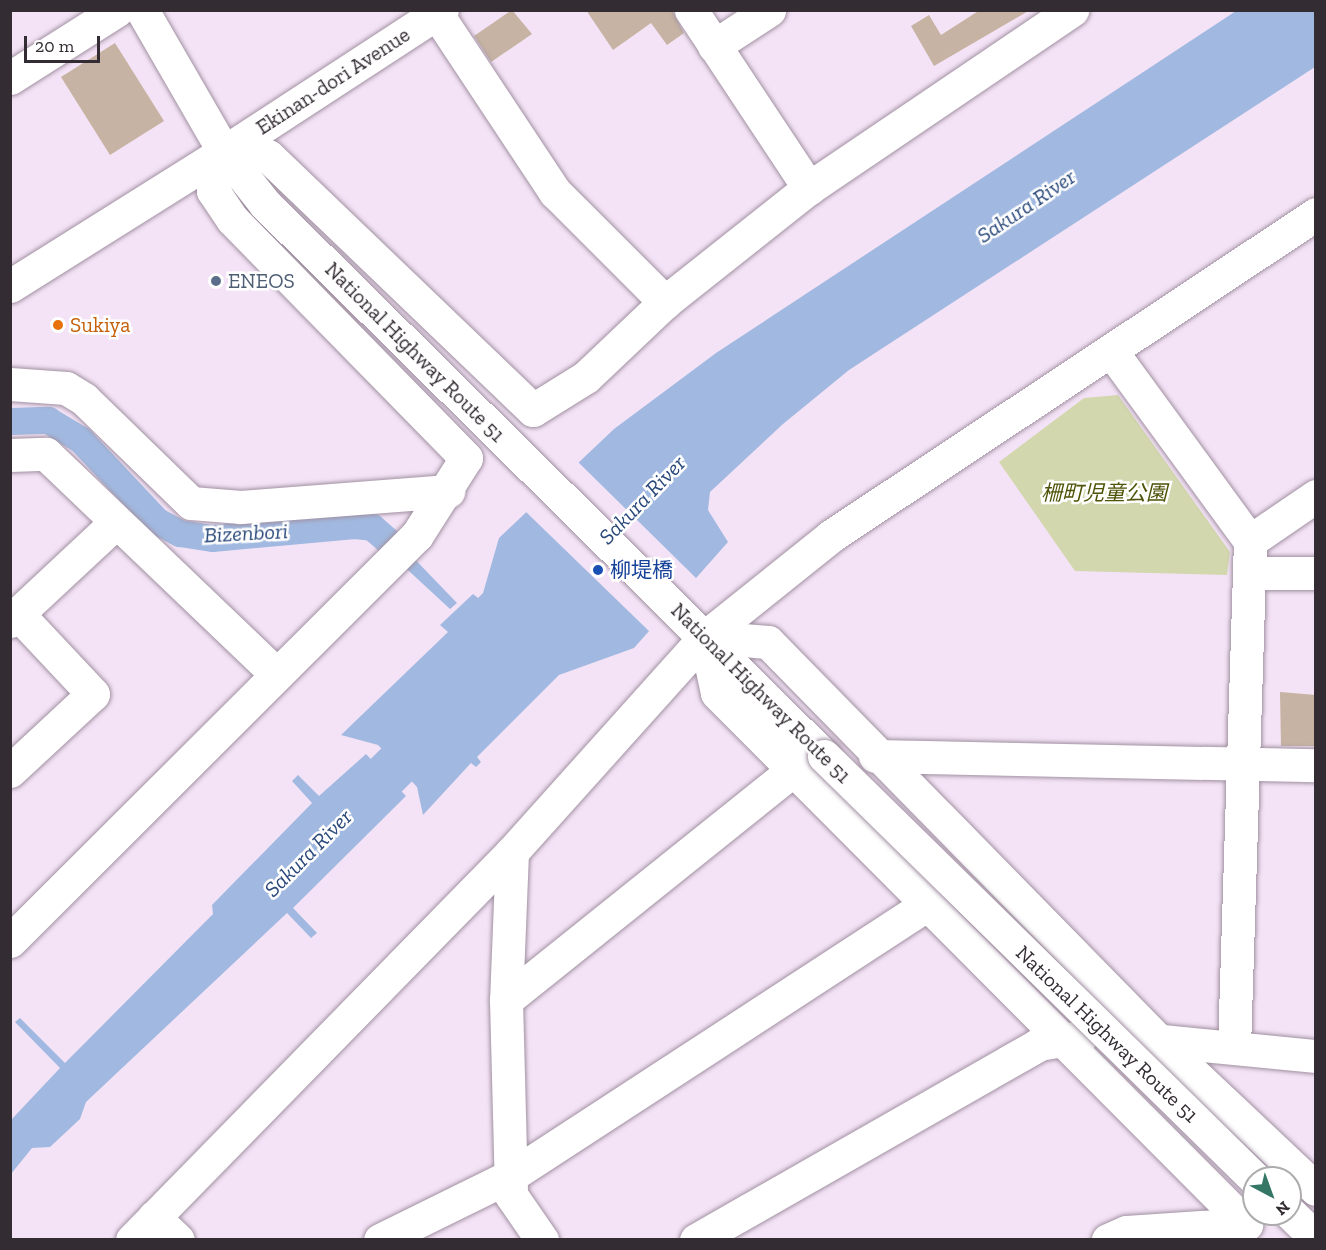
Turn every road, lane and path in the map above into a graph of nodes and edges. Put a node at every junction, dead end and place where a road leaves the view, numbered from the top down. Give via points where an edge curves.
1 (117, 10) edge
2 (142, 10) edge
3 (691, 10) edge
4 (769, 10) edge
5 (1072, 10) edge
6 (439, 12) edge
7 (714, 46) junction
8 (10, 78) edge
9 (224, 152) junction
10 (809, 188) junction
11 (1316, 214) edge
12 (10, 286) edge
13 (665, 302) junction
14 (1112, 352) junction
15 (10, 384) edge
16 (10, 455) edge
17 (448, 491) junction
18 (1316, 496) edge
19 (114, 524) junction
20 (1250, 541) junction
21 (1251, 573) junction
22 (1316, 573) edge
23 (14, 618) edge
24 (705, 636) junction
25 (276, 674) junction
26 (875, 756) junction
27 (1242, 762) junction
28 (1316, 765) edge
29 (10, 771) edge
30 (792, 771) junction
31 (512, 852) junction
32 (928, 904) junction
33 (10, 941) edge
34 (506, 1000) junction
35 (1062, 1039) junction
36 (1159, 1041) junction
37 (1234, 1047) junction
38 (1316, 1056) edge
39 (1242, 1166) edge
40 (512, 1175) junction
41 (1316, 1189) edge
42 (1302, 1225) edge
43 (143, 1228) edge
44 (1316, 1238) edge
45 (178, 1239) edge
46 (380, 1239) edge
47 (542, 1239) edge
48 (696, 1239) edge
49 (1108, 1239) edge

1 - 8 main road
2 - 9 main road, National Highway Route 51
3 - 7 main road
4 - 7 main road
5 - 10 main road
6 - 9 main road, Ekinan-dori Avenue
6 - 13 main road via 555,192
7 - 10 main road
9 - 12 main road
9 - 13 main road via 268,156 533,410 586,377
9 - 17 main road via 213,191 232,219 466,458
9 - 24 main road, National Highway Route 51 via 265,204
10 - 13 main road
11 - 14 main road
14 - 20 main road
14 - 24 main road via 831,536
15 - 17 main road via 66,388 84,399 191,503 241,507
16 - 19 main road via 46,454
17 - 25 main road via 417,535
18 - 20 main road
19 - 23 main road
19 - 25 main road via 130,532
20 - 21 main road
21 - 22 main road
21 - 27 main road
23 - 29 main road via 93,694
24 - 26 main road via 768,642
24 - 30 main road via 717,693
24 - 31 main road
24 - 39 main road, National Highway Route 51, bridge
25 - 33 main road
26 - 27 main road
26 - 36 main road
27 - 28 main road
27 - 37 main road
30 - 32 main road
30 - 34 main road
31 - 34 main road
31 - 43 main road
32 - 35 main road
32 - 40 main road
34 - 40 main road
35 - 36 main road
35 - 48 main road via 1039,1044
35 - 49 main road via 1246,1224 1126,1232
36 - 37 main road
36 - 41 main road
37 - 38 main road
40 - 46 main road
40 - 47 main road via 511,1195
42 - 44 main road
43 - 45 main road

